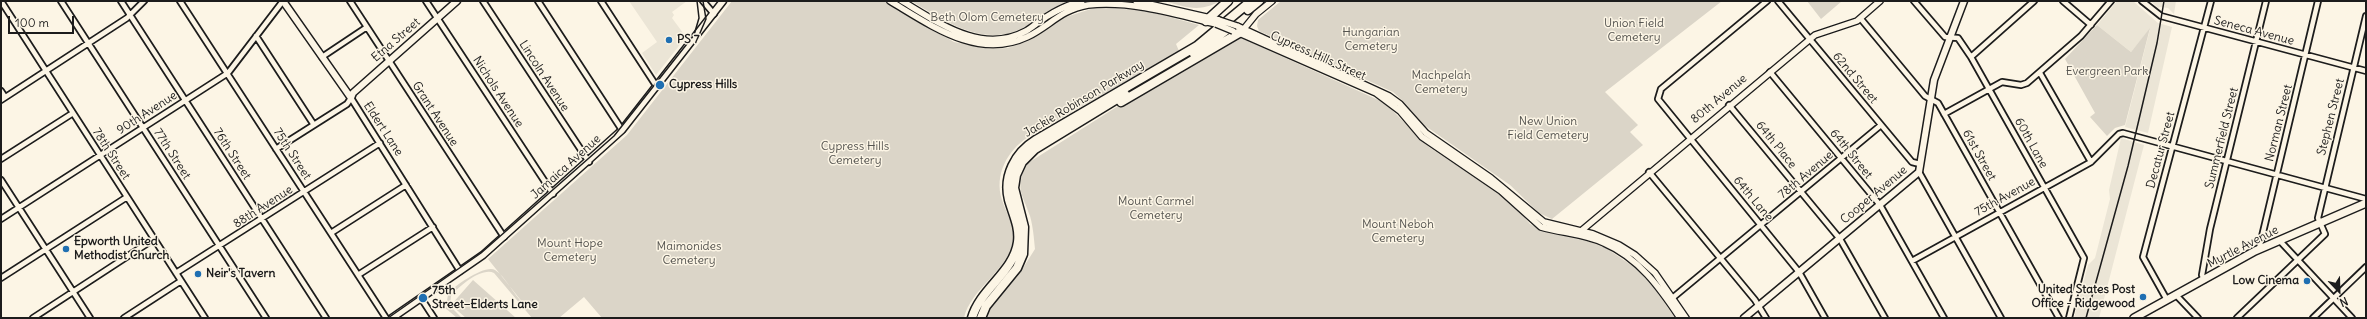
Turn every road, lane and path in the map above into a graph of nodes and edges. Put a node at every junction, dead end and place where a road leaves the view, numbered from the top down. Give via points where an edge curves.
1 (1, 1) edge
2 (61, 1) edge
3 (121, 1) edge
4 (144, 1) edge
5 (180, 1) edge
6 (283, 1) edge
7 (350, 1) edge
8 (426, 1) edge
9 (457, 1) edge
10 (483, 1) edge
11 (538, 1) edge
12 (600, 1) edge
13 (703, 1) edge
14 (723, 1) edge
15 (890, 1) edge
16 (902, 1) edge
17 (1082, 1) edge
18 (1136, 1) edge
19 (1228, 1) edge
20 (1251, 1) edge
21 (1258, 1) edge
22 (1272, 1) edge
23 (1767, 1) edge
24 (1778, 1) edge
25 (1880, 1) edge
26 (1914, 1) edge
27 (1964, 1) edge
28 (2034, 1) edge
29 (2063, 1) edge
30 (2111, 1) edge
31 (2142, 1) edge
32 (2211, 1) edge
33 (2266, 1) edge
34 (2318, 1) edge
35 (714, 14) junction
36 (131, 16) junction
37 (2366, 16) edge
38 (437, 18) junction
39 (1208, 19) junction
40 (1861, 19) junction
41 (2091, 25) junction
42 (367, 27) junction
43 (2203, 28) junction
44 (1238, 30) junction
45 (256, 36) junction
46 (1950, 38) junction
47 (1810, 39) junction
48 (2256, 42) junction
49 (89, 43) junction
50 (2305, 55) junction
51 (322, 57) junction
52 (1971, 57) junction
53 (389, 61) junction
54 (2354, 68) junction
55 (46, 71) junction
56 (2366, 71) edge
57 (1770, 72) junction
58 (228, 73) junction
59 (2040, 73) junction
60 (657, 87) junction
61 (1989, 89) junction
62 (1, 91) edge
63 (1378, 91) junction
64 (1930, 97) junction
65 (3, 98) edge
66 (351, 98) junction
67 (185, 100) junction
68 (1730, 105) junction
69 (73, 113) junction
70 (1944, 114) junction
71 (1086, 119) junction
72 (314, 125) junction
73 (1881, 125) junction
74 (143, 128) junction
75 (622, 130) junction
76 (1689, 138) junction
77 (380, 143) junction
78 (2172, 146) junction
79 (276, 149) junction
80 (100, 155) junction
81 (1841, 158) junction
82 (1, 159) edge
83 (2227, 160) junction
84 (589, 162) junction
85 (2091, 162) junction
86 (1920, 164) junction
87 (1649, 172) junction
88 (1919, 172) junction
89 (2277, 173) junction
90 (1, 180) edge
91 (406, 184) junction
92 (2325, 186) junction
93 (2044, 187) junction
94 (304, 192) junction
95 (1801, 192) junction
96 (553, 194) junction
97 (127, 197) junction
98 (2366, 199) edge
99 (2366, 203) edge
100 (1880, 205) junction
101 (18, 207) junction
102 (1999, 212) junction
103 (1, 219) edge
104 (262, 219) junction
105 (2320, 223) junction
106 (1761, 225) junction
107 (432, 227) junction
108 (1581, 231) junction
109 (331, 233) junction
110 (1956, 236) junction
111 (504, 237) junction
112 (1840, 238) junction
113 (154, 239) junction
114 (2280, 241) junction
115 (220, 246) junction
116 (46, 250) junction
117 (2259, 250) junction
118 (1721, 258) junction
119 (1912, 261) junction
120 (2297, 261) junction
121 (2366, 267) edge
122 (460, 271) junction
123 (1799, 272) junction
124 (176, 274) junction
125 (358, 275) junction
126 (1, 278) edge
127 (2204, 280) junction
128 (181, 281) junction
129 (73, 292) junction
130 (2176, 295) junction
131 (421, 298) junction
132 (2333, 298) junction
133 (1671, 300) junction
134 (2167, 300) junction
135 (1759, 306) junction
136 (33, 318) edge
137 (90, 318) edge
138 (124, 318) edge
139 (205, 318) edge
140 (266, 318) edge
141 (326, 318) edge
142 (386, 318) edge
143 (392, 318) edge
144 (434, 318) edge
145 (972, 318) edge
146 (981, 318) edge
147 (1680, 318) edge
148 (1686, 318) edge
149 (1744, 318) edge
150 (1766, 318) edge
151 (1825, 318) edge
152 (1885, 318) edge
153 (1944, 318) edge
154 (2001, 318) edge
155 (2059, 318) edge
156 (2069, 318) edge
157 (2134, 318) edge
158 (2198, 318) edge
159 (2237, 318) edge
160 (2313, 318) edge
161 (2352, 318) edge

1 - 55 street, 78th Street
2 - 49 street, 77th Street
3 - 36 street, 76th Street
4 - 36 street
5 - 58 street, 75th Street
6 - 45 street, 90th Avenue
6 - 51 main road, Eldert Lane
7 - 42 street, Grant Avenue
8 - 38 street, Nichols Avenue
9 - 38 main road, Etna Street
10 - 84 street, Lincoln Avenue
11 - 75 street
12 - 60 street
13 - 35 street
14 - 35 main road, Jamaica Avenue
15 - 39 street, Cypress Hills Street via 963,41 985,45 1012,43 1070,10 1103,3 1151,8
16 - 17 street via 946,27 982,39 998,40 1025,32 1045,17
18 - 39 street, Cypress Hills Street
19 - 39 highway
20 - 145 highway, Jackie Robinson Parkway via 1197,46 1036,140 1021,152 1011,167 1008,186 1009,200 1018,228 1016,251 981,298
21 - 71 highway, Jackie Robinson Parkway via 1205,47
22 - 44 street
23 - 76 street, 64th Lane via 1661,89 1658,99
24 - 47 street, 62nd Street
25 - 40 street, 80th Avenue
26 - 46 street, 60th Lane via 1945,37
27 - 46 main road, Cooper Avenue
28 - 52 street
29 - 41 street
30 - 41 street
31 - 43 street, Seneca Avenue via 2161,16
32 - 43 street, Decatur Street
33 - 48 street, Summerfield Street
34 - 50 street, Norman Street
35 - 60 main road, Jamaica Avenue
36 - 49 street
36 - 67 street, 76th Street
37 - 54 street, Stephen Street
38 - 53 main road, Etna Street
38 - 96 street, Nichols Avenue
39 - 44 street, Cypress Hills Street, bridge
40 - 47 street, 80th Avenue via 1815,34
40 - 64 street, 61st Street via 1924,96
41 - 59 street
42 - 51 street
42 - 53 street, Grant Avenue
43 - 48 street, Seneca Avenue
43 - 78 street, Decatur Street
44 - 63 street, Cypress Hills Street
44 - 71 highway via 1124,100
45 - 58 street, 90th Avenue
45 - 72 street
46 - 52 street, 60th Lane via 1958,38
46 - 64 main road, Cooper Avenue
47 - 57 street, 80th Avenue
47 - 73 street, 62nd Street
48 - 50 street, Seneca Avenue
48 - 83 street, Summerfield Street
49 - 55 street
49 - 74 street, 77th Street
50 - 54 street, Seneca Avenue
50 - 89 street, Norman Street
51 - 66 main road, Eldert Lane
52 - 61 street, 60th Lane
53 - 66 main road, Etna Street via 353,93
53 - 111 street, Grant Avenue
54 - 56 street, Seneca Avenue
54 - 92 street, Stephen Street
55 - 65 street
55 - 69 street, 78th Street
57 - 68 street, 80th Avenue
57 - 81 street, 64th Street
58 - 67 street, 90th Avenue
58 - 79 street, 75th Street
59 - 61 street via 2027,84 2002,82
59 - 85 street
60 - 75 main road, Jamaica Avenue
61 - 70 street
61 - 93 street, 60th Lane
62 - 65 street
63 - 108 street, Cypress Hills Street via 1400,104 1426,133 1491,178 1537,218
63 - 133 street, Cypress Hills Street via 1400,111 1422,137 1501,191 1533,221 1547,229 1604,242 1642,267
64 - 70 street, 61st Street via 1938,102
64 - 86 main road, Cooper Avenue
66 - 72 street via 347,104
66 - 77 street, Eldert Lane
67 - 74 street, 90th Avenue
67 - 104 street, 76th Street
68 - 76 street, 80th Avenue
68 - 95 street, 64th Place
69 - 80 street, 78th Street
69 - 82 street
70 - 102 street, 61st Street
71 - 146 highway, Jackie Robinson Parkway via 1035,149 1019,166 1014,188 1024,227 1023,254 1014,273 986,306
72 - 79 street
73 - 81 street, 78th Avenue
73 - 86 street, 62nd Street via 1912,162
74 - 80 street, 90th Avenue
74 - 115 street, 77th Street
75 - 84 main road, Jamaica Avenue
76 - 87 street, 80th Avenue
76 - 106 street, 64th Lane
77 - 91 street, Eldert Lane
77 - 94 street, 88th Avenue
78 - 83 street
78 - 85 street, 75th Avenue via 2123,133
78 - 134 street, Decatur Street via 2143,256
79 - 94 street, 75th Street
80 - 97 street, 78th Street
80 - 101 street, 90th Avenue
81 - 95 street, 78th Avenue
81 - 100 street, 64th Street
83 - 89 street
83 - 127 street, Summerfield Street via 2205,256 2202,275
84 - 96 main road, Jamaica Avenue
85 - 93 street, 75th Avenue
86 - 88 main road, Cooper Avenue
87 - 108 street, 80th Avenue
87 - 118 street
88 - 100 main road, Cooper Avenue
88 - 110 street
89 - 92 street
89 - 117 street, Norman Street
90 - 101 street
91 - 107 street, Eldert Lane
91 - 109 street
92 - 98 street
92 - 105 street, Stephen Street via 2318,218
93 - 102 street, 75th Avenue
93 - 156 street, 60th Lane via 2084,258
94 - 104 street, 88th Avenue
94 - 109 street, 75th Street
95 - 106 street, 78th Avenue
95 - 112 street, 64th Place
96 - 111 main road, Jamaica Avenue
97 - 113 street, 78th Street
97 - 116 street
99 - 105 main road, Myrtle Avenue
100 - 112 main road, Cooper Avenue
100 - 119 street, 64th Street
101 - 103 street, 90th Avenue
101 - 116 street
102 - 110 street, 75th Avenue
102 - 155 street, 61st Street
104 - 115 street, 88th Avenue
104 - 141 street, 76th Street
105 - 114 main road, Myrtle Avenue
105 - 120 street, Stephen Street via 2325,234
106 - 118 street, 78th Avenue
106 - 123 street, 64th Lane
107 - 122 street, Eldert Lane
107 - 125 street
108 - 133 street, Cypress Hills Street via 1609,240 1635,255 1655,273
109 - 125 street, 75th Street
110 - 119 street, 75th Avenue
110 - 154 street
111 - 122 main road, Jamaica Avenue
112 - 123 main road, Cooper Avenue
112 - 152 street, 64th Place
113 - 124 street, 78th Street
113 - 129 street
114 - 117 main road, Myrtle Avenue
114 - 120 street
115 - 124 street, 88th Avenue
115 - 140 street, 77th Street
116 - 126 street
116 - 129 street
117 - 127 main road, Myrtle Avenue
118 - 133 street, 78th Avenue
118 - 135 street
119 - 153 street, 64th Street
120 - 132 street
120 - 159 street
121 - 132 street
122 - 131 main road, Jamaica Avenue
123 - 135 main road, Cooper Avenue
123 - 151 street, 64th Lane
124 - 128 street, 78th Street
125 - 142 street, 75th Street
127 - 130 main road, Myrtle Avenue
128 - 138 street
128 - 139 street, 78th Street
129 - 136 street
129 - 137 street
130 - 134 main road, Myrtle Avenue
130 - 158 street
131 - 143 main road, Jamaica Avenue
131 - 144 street
132 - 160 street
132 - 161 street
133 - 147 street, Cypress Hills Street
133 - 148 street, Cypress Hills Street
134 - 157 main road, Myrtle Avenue
135 - 149 main road, Cooper Avenue
135 - 150 street

